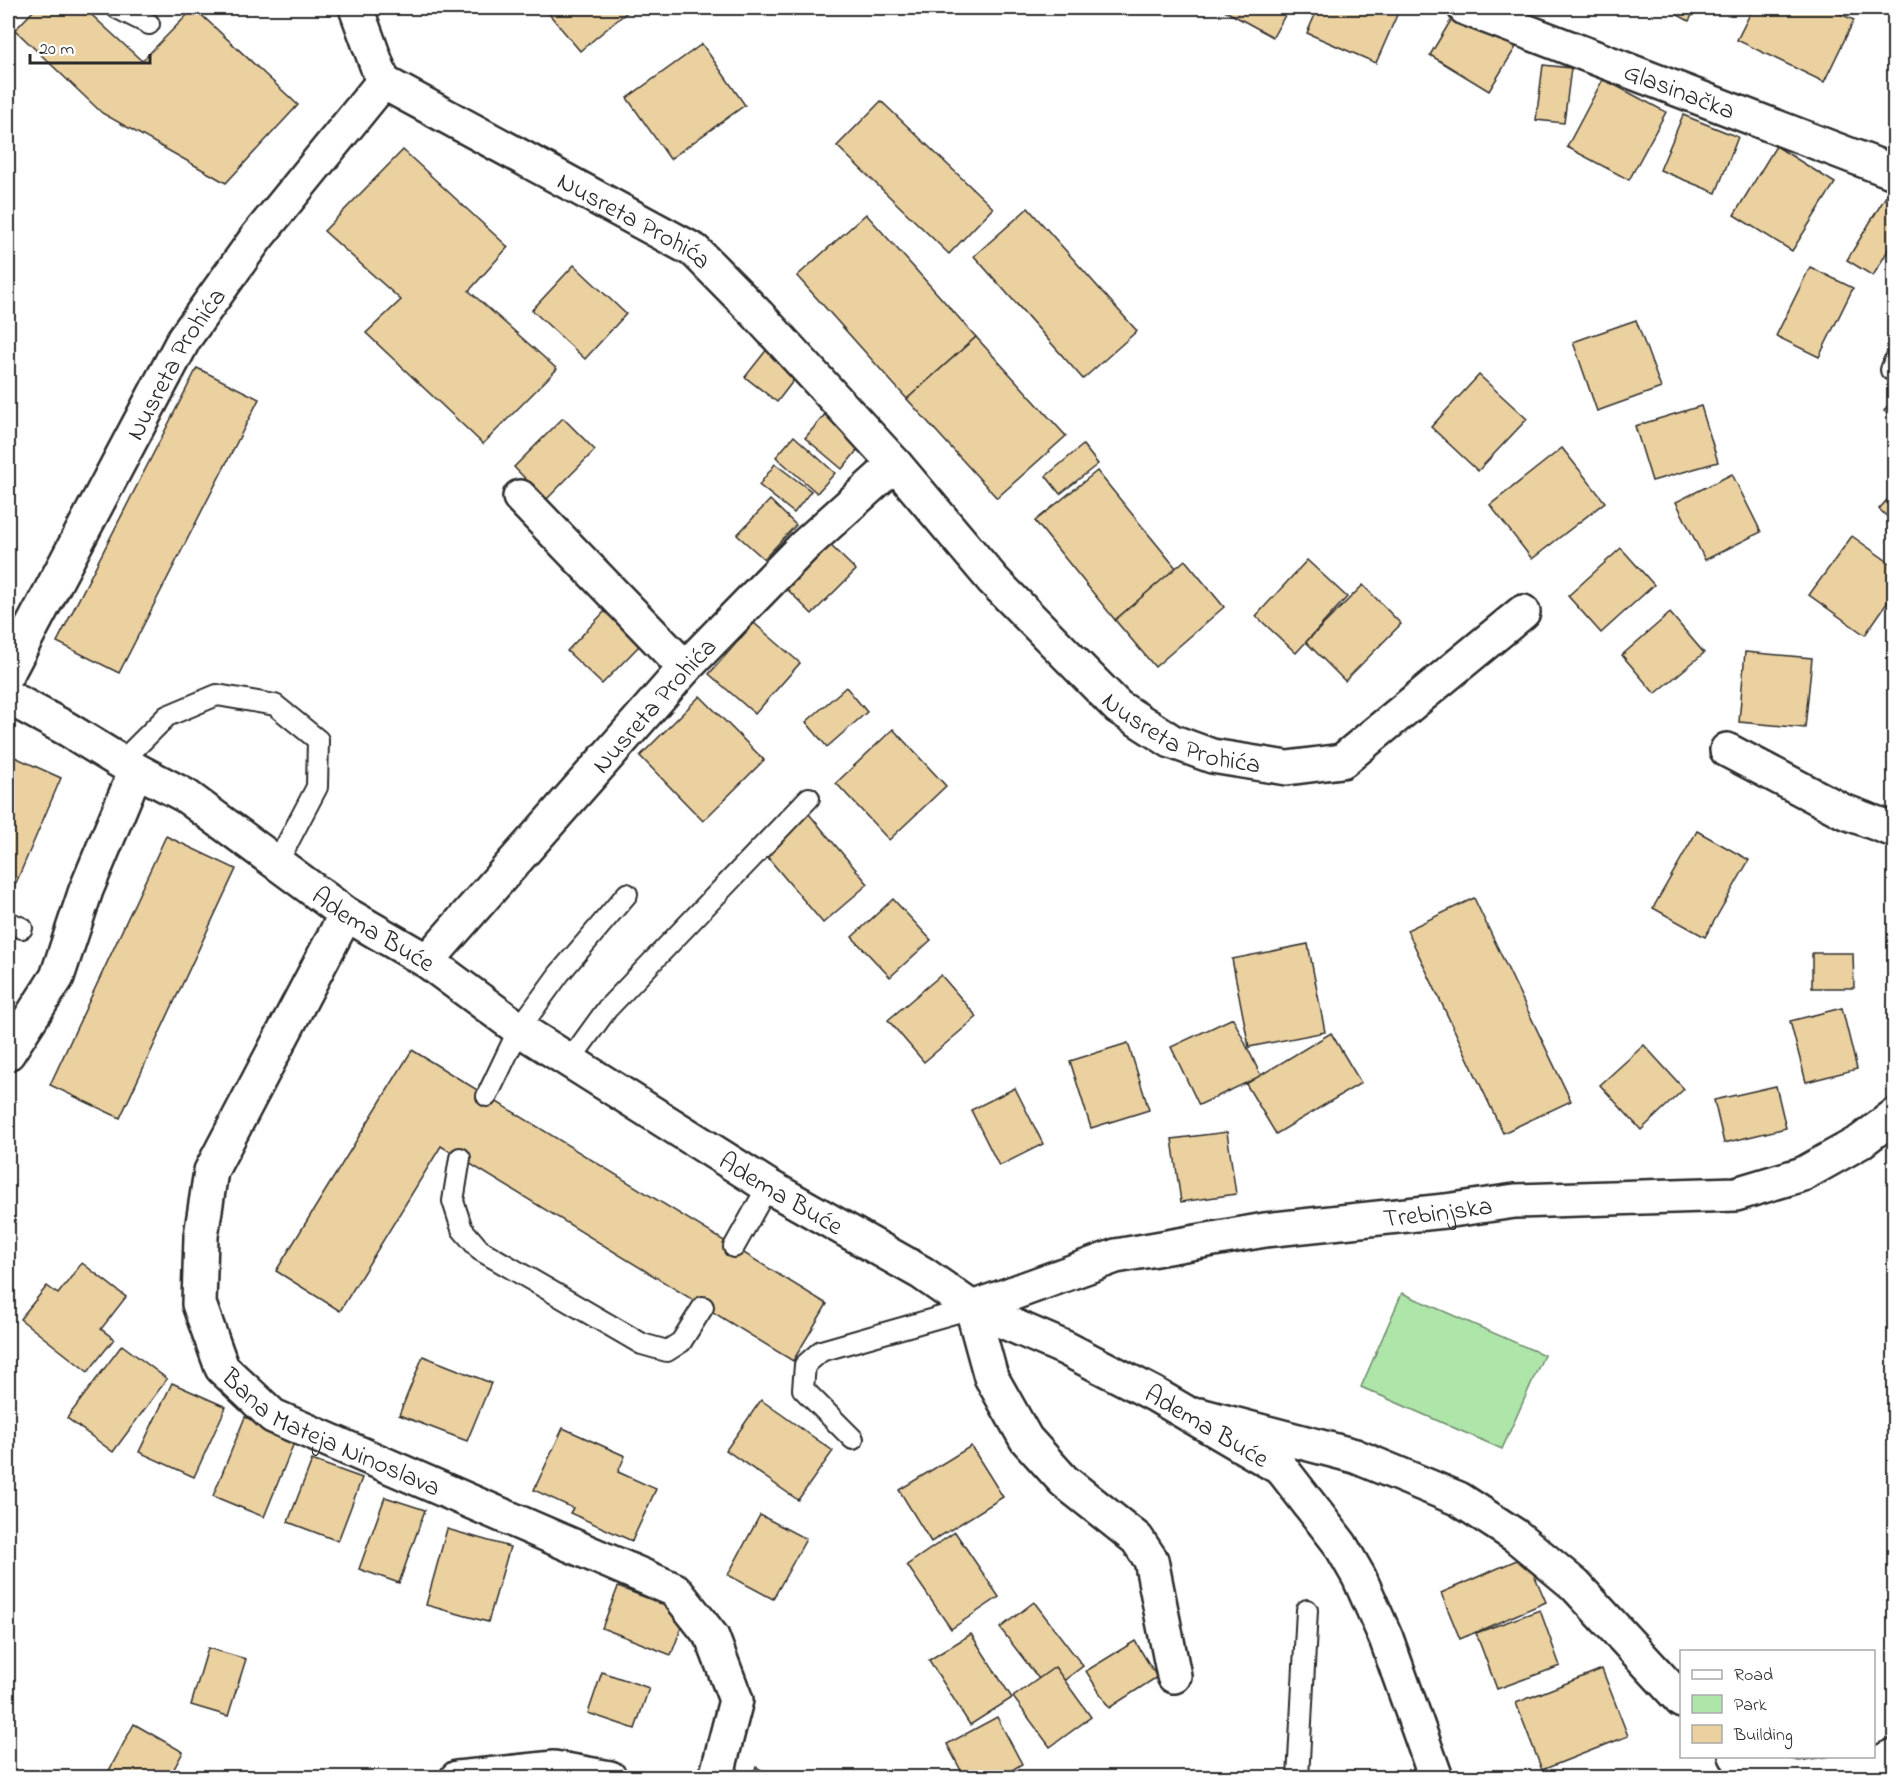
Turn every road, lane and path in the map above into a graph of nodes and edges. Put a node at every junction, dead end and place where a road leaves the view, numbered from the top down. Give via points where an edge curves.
1 (117, 8) edge
2 (356, 8) edge
3 (1465, 8) edge
4 (149, 24) dead end
5 (383, 82) junction
6 (1894, 172) edge
7 (895, 464) junction
8 (520, 497) dead end
9 (1523, 612) dead end
10 (685, 668) junction
11 (8, 672) edge
12 (8, 696) edge
13 (1727, 750) dead end
14 (128, 766) junction
15 (809, 798) dead end
16 (1894, 831) edge
17 (277, 863) junction
18 (627, 894) dead end
19 (346, 914) junction
20 (427, 961) junction
21 (519, 1029) junction
22 (8, 1053) edge
23 (570, 1060) junction
24 (487, 1096) dead end
25 (1894, 1116) edge
26 (460, 1158) dead end
27 (768, 1186) junction
28 (734, 1247) dead end
29 (704, 1307) dead end
30 (972, 1308) junction
31 (1186, 1412) junction
32 (853, 1438) dead end
33 (1307, 1610) dead end
34 (1174, 1676) dead end
35 (1680, 1699) edge
36 (1894, 1756) edge
37 (1738, 1758) edge
38 (457, 1778) edge
39 (610, 1778) edge
40 (716, 1778) edge
41 (1298, 1778) edge
42 (1436, 1778) edge
43 (1799, 1778) edge

1 - 4 lane
2 - 5 street
3 - 6 street, Glasinačka
5 - 7 street, Nusreta Prohića via 695,251
5 - 11 street, Nusreta Prohića via 257,237 184,339
7 - 9 street, Nusreta Prohića via 993,580 1118,707 1171,741 1212,756 1287,768 1342,760
7 - 10 street, Nusreta Prohića via 803,547
8 - 10 street
10 - 20 street, Nusreta Prohića
12 - 14 street, Adema Buće
13 - 16 street via 1843,811
14 - 17 street, Adema Buće via 186,796
14 - 17 lane via 167,716 217,695 275,705 318,740 317,787
14 - 22 street via 57,977
15 - 23 lane via 607,1009
17 - 19 street, Adema Buće
18 - 21 lane via 559,974
19 - 20 street, Adema Buće
19 - 40 street, Bana Mateja Ninoslava via 211,1171 201,1236 198,1304 222,1368 273,1416 675,1590 712,1637 736,1700
20 - 21 street, Adema Buće
21 - 23 street, Adema Buće
21 - 24 lane
23 - 27 street, Adema Buće
25 - 30 street, Trebinjska via 1860,1142 1803,1174 1736,1194 1515,1201 1265,1230 1116,1256
26 - 29 lane via 453,1201 462,1229 480,1250 642,1344 667,1351 681,1342
27 - 28 lane
27 - 30 street, Adema Buće via 922,1273
30 - 31 street, Adema Buće via 1065,1348
30 - 32 lane via 821,1351 805,1365 803,1389
30 - 34 street via 991,1377 1026,1439 1064,1481 1137,1539 1151,1560
31 - 35 street via 1355,1456 1459,1499 1516,1536 1575,1585
31 - 42 street, Adema Buće via 1282,1469 1340,1544 1386,1638
33 - 41 lane
36 - 43 street via 1868,1768
37 - 43 street via 1747,1767
38 - 39 street via 554,1768

